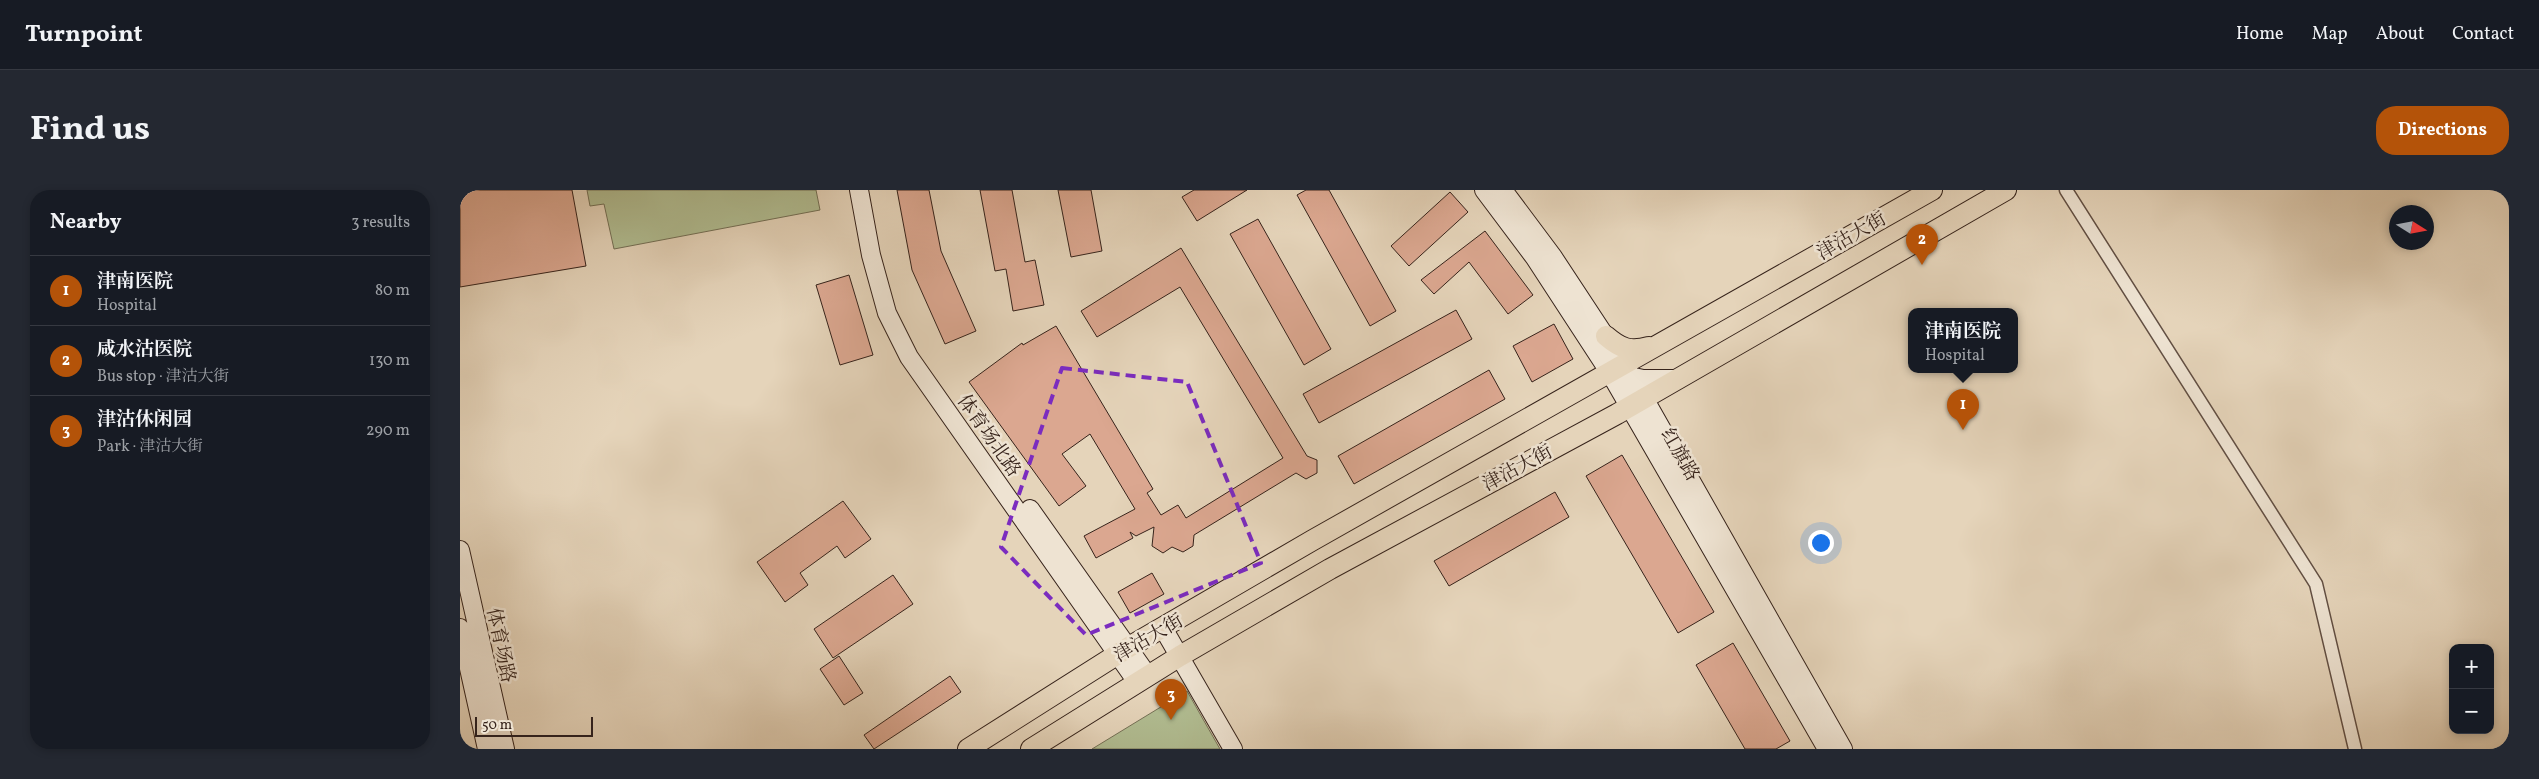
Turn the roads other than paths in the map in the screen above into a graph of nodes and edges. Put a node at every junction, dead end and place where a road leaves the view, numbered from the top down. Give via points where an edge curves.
1 (859, 190) edge
2 (870, 190) edge
3 (1484, 190) edge
4 (1503, 190) edge
5 (1932, 190) edge
6 (2006, 190) edge
7 (2066, 190) edge
8 (1599, 340) junction
9 (1661, 344) junction
10 (1620, 371) junction
11 (1679, 379) junction
12 (1636, 402) junction
13 (460, 550) edge
14 (460, 628) edge
15 (1163, 628) junction
16 (1123, 651) junction
17 (1180, 656) junction
18 (1142, 679) junction
19 (487, 749) edge
20 (504, 749) edge
21 (968, 749) edge
22 (1031, 749) edge
23 (1233, 749) edge
24 (1827, 749) edge
25 (1843, 749) edge
26 (2355, 749) edge

1 - 16 main road, 体育场北路 via 871,255 887,313 909,357
2 - 16 main road, 体育场北路 via 893,301 915,346
3 - 8 main road, 红旗路
4 - 8 main road, 红旗路 via 1553,257
5 - 9 main road, 津沽大街
6 - 11 main road, 津沽大街
7 - 26 street via 2316,584
8 - 9 main road via 1628,350
8 - 10 main road, 红旗路
9 - 10 main road, 津沽大街
10 - 11 main road
10 - 12 main road, 红旗路
10 - 15 main road, 津沽大街 via 1313,540
11 - 12 main road, 津沽大街
12 - 17 main road, 津沽大街 via 1330,569
12 - 24 main road, 红旗路
12 - 25 main road, 红旗路
13 - 20 main road, 体育场路
14 - 19 main road, 体育场路
15 - 16 main road, 津沽大街
15 - 17 main road
16 - 18 main road, 体育场北路
16 - 21 main road, 津沽大街
17 - 18 main road, 津沽大街
17 - 23 main road
18 - 22 main road, 津沽大街

